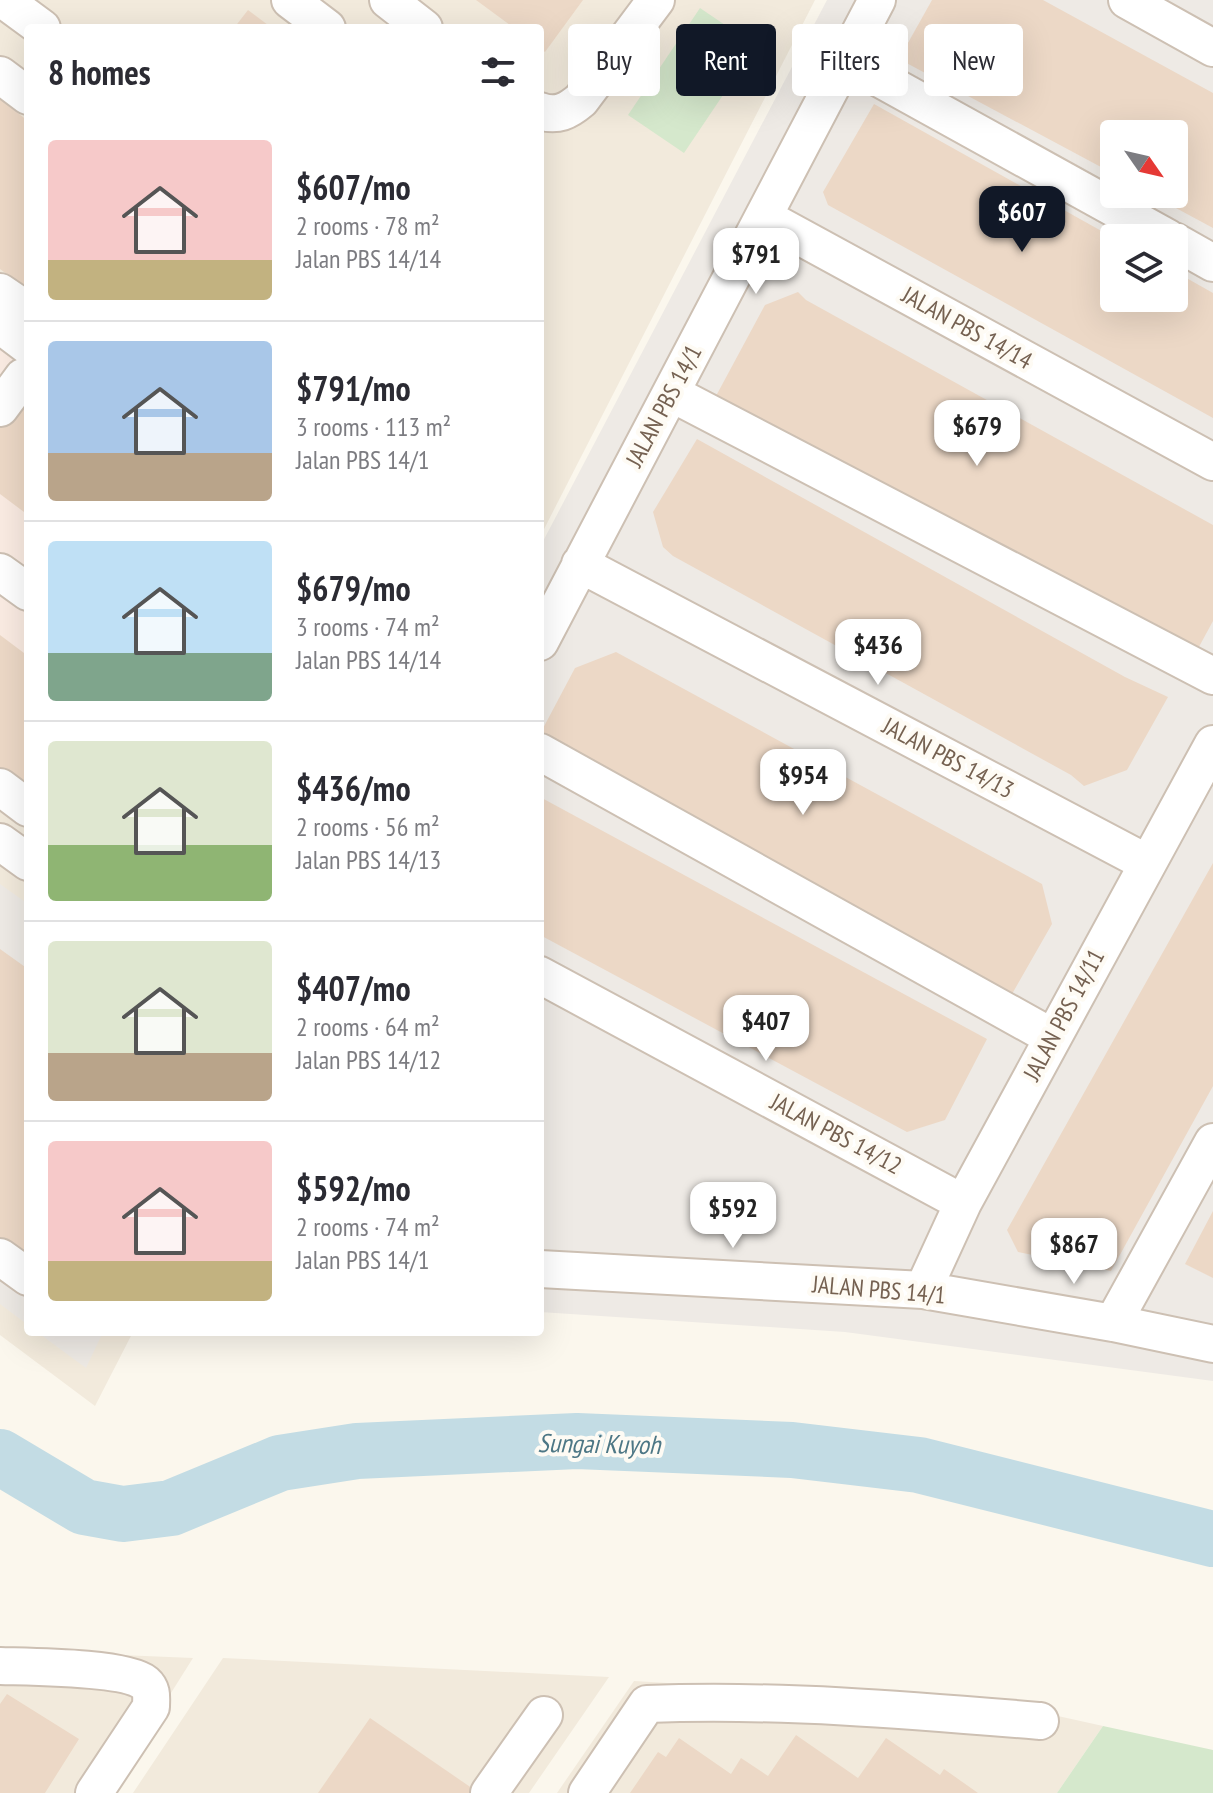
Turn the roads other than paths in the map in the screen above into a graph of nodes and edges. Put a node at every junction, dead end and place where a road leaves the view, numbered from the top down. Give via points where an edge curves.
1 (4, 0) edge
2 (290, 0) edge
3 (388, 0) edge
4 (656, 0) edge
5 (877, 0) edge
6 (1127, 0) edge
7 (37, 24) edge
8 (322, 24) edge
9 (419, 24) edge
10 (865, 24) edge
11 (1213, 48) edge
12 (0, 75) edge
13 (24, 93) edge
14 (908, 94) edge
15 (827, 96) edge
16 (549, 113) edge
17 (764, 217) junction
18 (1143, 224) edge
19 (1188, 249) edge
20 (1213, 263) edge
21 (0, 292) edge
22 (24, 308) edge
23 (0, 325) edge
24 (24, 358) edge
25 (24, 365) edge
26 (671, 393) junction
27 (0, 408) edge
28 (1213, 462) edge
29 (580, 564) junction
30 (0, 572) edge
31 (24, 589) edge
32 (544, 634) edge
33 (1213, 676) edge
34 (1212, 747) edge
35 (544, 754) edge
36 (0, 787) edge
37 (24, 805) edge
38 (0, 842) edge
39 (24, 859) edge
40 (1147, 863) junction
41 (544, 977) edge
42 (1052, 1037) junction
43 (1213, 1142) edge
44 (963, 1203) junction
45 (0, 1257) edge
46 (544, 1269) edge
47 (24, 1274) edge
48 (923, 1290) junction
49 (1113, 1323) junction
50 (1213, 1344) edge
51 (1, 1667) edge
52 (544, 1715) dead end
53 (1040, 1721) dead end
54 (94, 1793) edge
55 (489, 1793) edge
56 (587, 1793) edge

1 - 7 street
2 - 8 street
3 - 9 street
4 - 16 street via 581,100 571,109
5 - 10 street, JALAN PBS 14/1
6 - 11 street
12 - 13 street
14 - 18 street
15 - 17 street, JALAN PBS 14/1
17 - 26 street, JALAN PBS 14/1
17 - 28 street, JALAN PBS 14/14
19 - 20 street
21 - 22 street
23 - 24 street
25 - 27 street
26 - 29 street, JALAN PBS 14/1
26 - 33 street
29 - 32 street, JALAN PBS 14/1
29 - 40 street, JALAN PBS 14/13
30 - 31 street
34 - 40 street, JALAN PBS 14/11
35 - 42 street
36 - 37 street
38 - 39 street
40 - 42 street, JALAN PBS 14/11
41 - 44 street, JALAN PBS 14/12
42 - 44 street, JALAN PBS 14/11
43 - 49 street
44 - 48 street, JALAN PBS 14/11
45 - 47 street
46 - 48 street, JALAN PBS 14/1
48 - 49 street, JALAN PBS 14/1
49 - 50 street, JALAN PBS 14/1
51 - 54 street via 134,1676 152,1691 151,1707
52 - 55 street
53 - 56 street via 873,1707 647,1704

